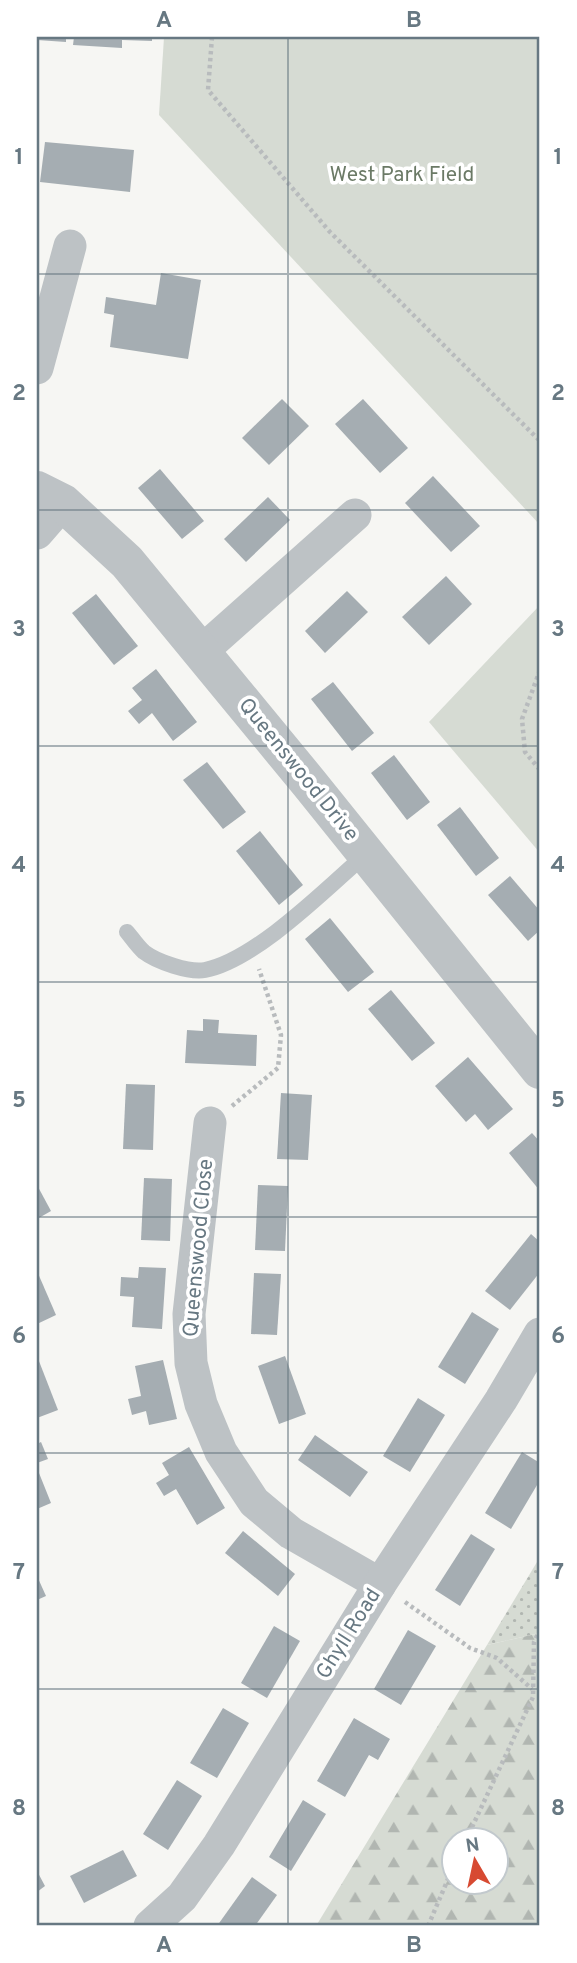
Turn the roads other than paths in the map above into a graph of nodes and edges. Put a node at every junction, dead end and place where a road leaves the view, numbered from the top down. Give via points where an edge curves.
1 (70, 246) dead end
2 (37, 368) edge
3 (50, 496) edge
4 (355, 515) dead end
5 (37, 533) edge
6 (202, 651) junction
7 (366, 854) junction
8 (127, 932) dead end
9 (540, 1070) edge
10 (210, 1123) road end
11 (540, 1334) edge
12 (380, 1584) junction
13 (150, 1926) edge

1 - 2 street
3 - 5 street
3 - 6 street, Queenswood Drive via 127,562
4 - 6 street
6 - 7 street, Queenswood Drive
7 - 8 lane via 244,954 204,970 172,966 144,952
7 - 9 street, Queenswood Drive
10 - 12 street, Queenswood Close via 189,1314 191,1363 201,1404 221,1452 254,1502 291,1533
11 - 12 street, Ghyll Road
12 - 13 street, Ghyll Road via 219,1845 182,1897

